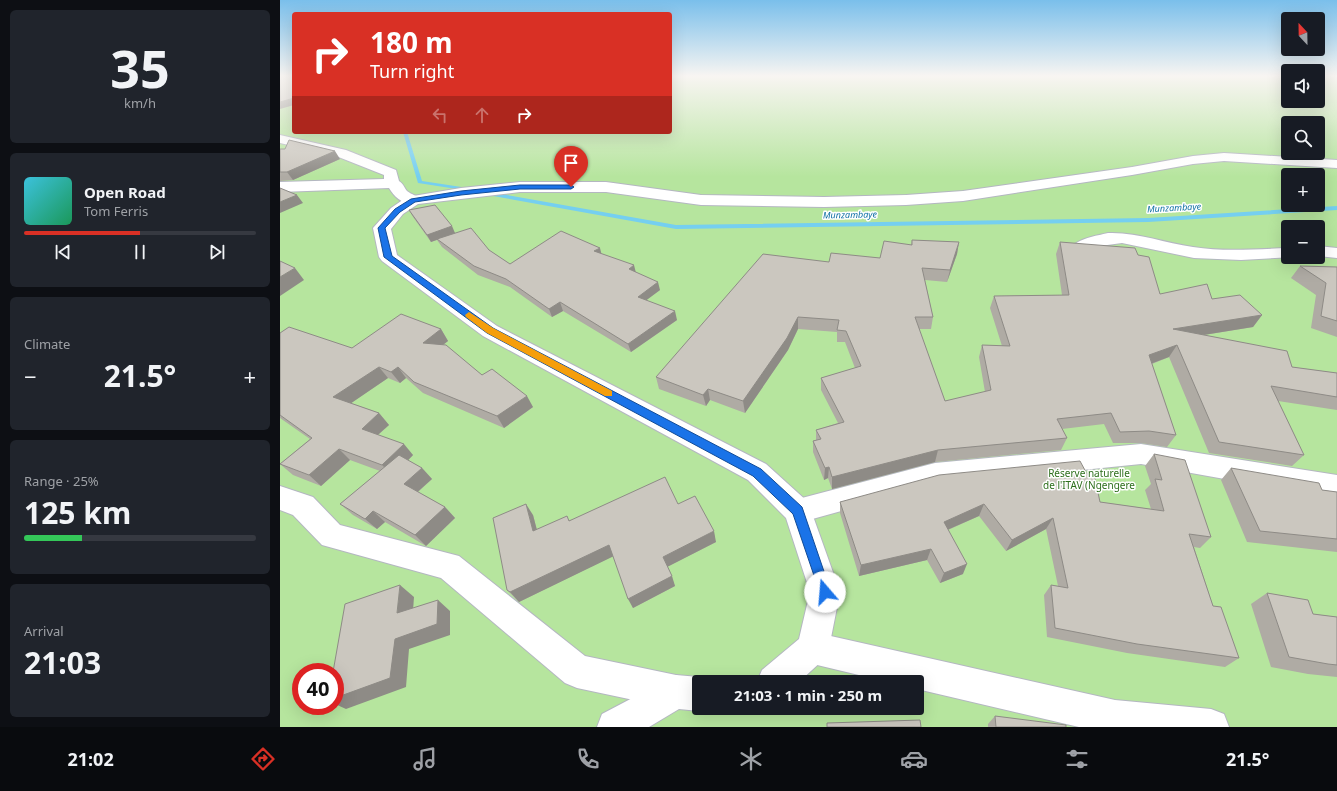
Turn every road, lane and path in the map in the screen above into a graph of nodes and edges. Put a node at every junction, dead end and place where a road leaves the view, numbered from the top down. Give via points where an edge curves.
1 (280, 139) edge
2 (1337, 164) edge
3 (392, 182) junction
4 (280, 188) edge
5 (413, 200) junction
6 (1079, 249) edge
7 (1325, 252) edge
8 (1281, 253) edge
9 (1337, 253) edge
10 (1337, 487) edge
11 (280, 498) edge
12 (798, 511) junction
13 (813, 648) junction
14 (782, 675) edge
15 (688, 693) edge
16 (615, 727) edge
17 (1211, 727) edge

1 - 3 street via 341,153 391,173
2 - 5 street via 1224,157 963,196 906,200 701,200 606,187 520,187
3 - 4 street
3 - 5 street via 397,186 399,193
5 - 12 street via 392,215 382,228 388,257 490,330 757,472
6 - 8 street via 1090,242 1115,237 1193,253
7 - 9 street
10 - 12 street via 1141,454 935,474
11 - 15 street via 303,506 332,536 449,566 577,671
12 - 13 street via 825,592
13 - 14 street
13 - 17 street via 1115,718
15 - 16 street

